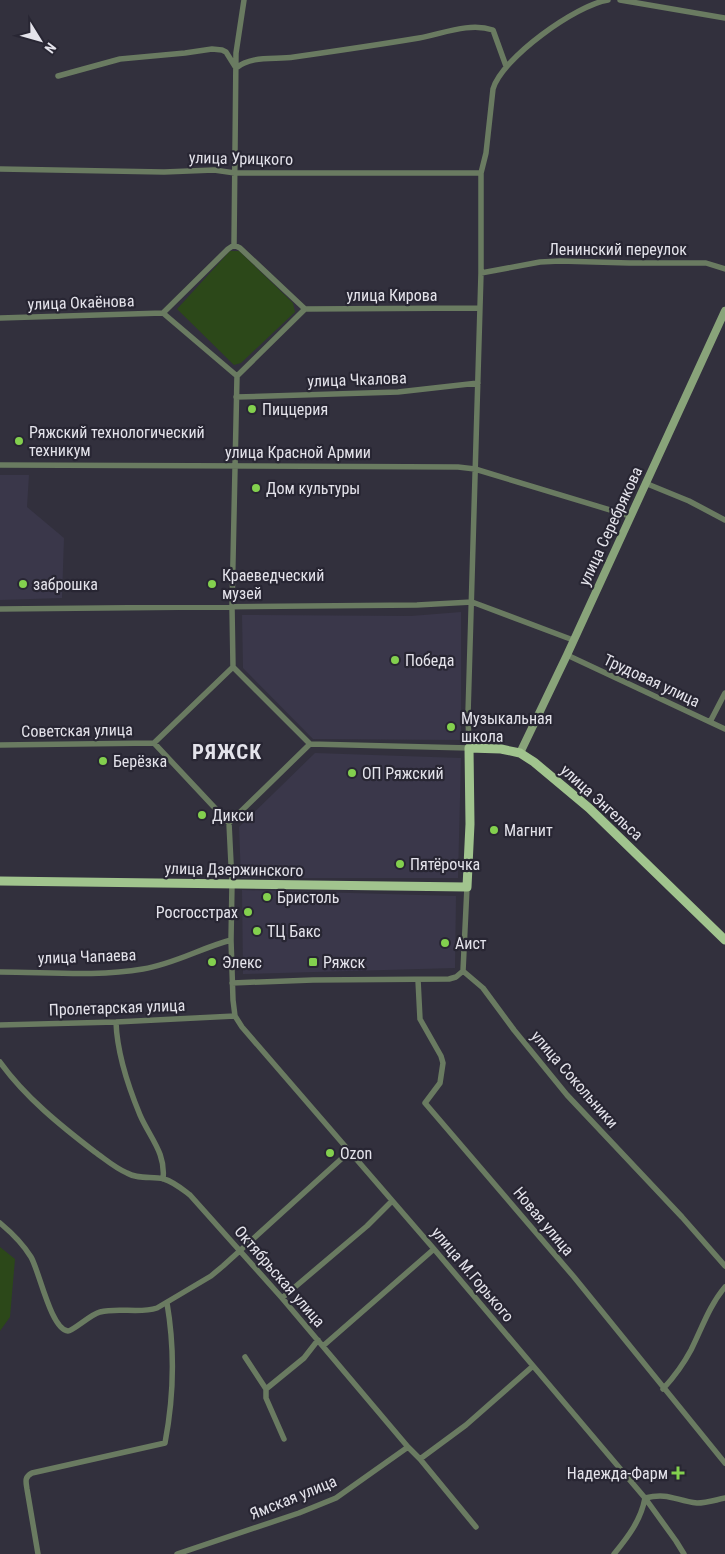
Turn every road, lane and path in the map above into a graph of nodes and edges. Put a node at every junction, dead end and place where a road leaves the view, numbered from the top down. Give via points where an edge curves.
1 (244, 0) edge
2 (608, 0) edge
3 (620, 0) edge
4 (725, 18) edge
5 (506, 66) junction
6 (236, 68) junction
7 (58, 76) dead end
8 (0, 169) edge
9 (235, 173) junction
10 (481, 173) junction
11 (234, 244) junction
12 (725, 269) edge
13 (481, 273) junction
14 (480, 308) junction
15 (304, 309) junction
16 (725, 311) edge
17 (163, 314) junction
18 (0, 318) edge
19 (237, 376) junction
20 (478, 383) junction
21 (236, 397) junction
22 (0, 465) edge
23 (235, 465) junction
24 (475, 469) junction
25 (646, 483) junction
26 (630, 516) junction
27 (725, 520) edge
28 (472, 602) junction
29 (232, 607) junction
30 (0, 609) edge
31 (574, 640) junction
32 (567, 655) junction
33 (233, 666) junction
34 (725, 693) edge
35 (710, 722) junction
36 (725, 730) edge
37 (154, 743) junction
38 (310, 744) junction
39 (0, 745) edge
40 (468, 748) junction
41 (520, 753) junction
42 (229, 823) junction
43 (0, 881) edge
44 (232, 884) junction
45 (467, 887) junction
46 (231, 940) junction
47 (725, 940) edge
48 (463, 971) junction
49 (0, 972) edge
50 (418, 980) junction
51 (232, 983) junction
52 (235, 1016) junction
53 (116, 1022) junction
54 (0, 1025) edge
55 (0, 1062) edge
56 (350, 1151) junction
57 (163, 1179) junction
58 (392, 1201) junction
59 (0, 1223) edge
60 (434, 1249) junction
61 (238, 1250) junction
62 (725, 1266) edge
63 (725, 1288) edge
64 (282, 1298) junction
65 (166, 1303) junction
66 (318, 1340) junction
67 (323, 1346) junction
68 (245, 1357) dead end
69 (533, 1366) junction
70 (266, 1388) junction
71 (663, 1389) junction
72 (284, 1439) dead end
73 (408, 1447) junction
74 (420, 1459) junction
75 (725, 1463) edge
76 (645, 1498) junction
77 (725, 1498) edge
78 (476, 1527) dead end
79 (38, 1554) edge
80 (177, 1554) edge
81 (614, 1554) edge
82 (684, 1554) edge

1 - 6 street
2 - 5 street via 594,3 567,18
3 - 4 street
5 - 6 street via 493,30 471,28 291,58 243,62
5 - 10 street via 492,89
6 - 7 street via 226,52 212,49 120,59
6 - 9 street
8 - 9 street, улица Урицкого via 214,170
9 - 10 street, улица Урицкого
9 - 11 street
10 - 13 street
11 - 15 street
11 - 17 street
12 - 13 street, Ленинский переулок via 706,263 560,261
13 - 14 street
14 - 15 street, улица Кирова
14 - 20 street
15 - 19 street
16 - 25 main road, улица Серебрякова
17 - 18 street, улица Окаёнова
17 - 19 street
19 - 21 street
20 - 21 street, улица Чкалова via 398,392
20 - 24 street
21 - 23 street
22 - 23 street, улица Красной Армии
23 - 24 street, улица Красной Армии
23 - 29 street
24 - 26 street, улица Красной Армии
24 - 28 street
25 - 26 main road, улица Серебрякова
25 - 27 street
26 - 31 main road, улица Серебрякова
28 - 29 street
28 - 31 street
28 - 40 street
29 - 30 street
29 - 33 street
31 - 32 main road, улица Серебрякова
32 - 35 street, Трудовая улица
32 - 41 main road, улица Серебрякова
33 - 37 street
33 - 38 street
34 - 35 street
35 - 36 street, Трудовая улица
37 - 39 street, Советская улица
37 - 42 street
38 - 40 street, улица Энгельса
38 - 42 street
40 - 41 main road, улица Энгельса
40 - 45 main road via 470,824
41 - 47 main road, улица Энгельса via 589,808
42 - 44 street
43 - 44 main road, улица Дзержинского
44 - 45 main road, улица Дзержинского
44 - 46 street
45 - 48 street
46 - 49 street, улица Чапаева via 145,968 115,972
46 - 51 street
48 - 50 street via 449,979
48 - 62 street, улица Сокольники via 483,988 567,1095
50 - 51 street
50 - 71 street, Новая улица via 420,1019 443,1063 440,1083 425,1103 574,1277
51 - 52 street
52 - 53 street, Пролетарская улица
52 - 56 street, улица М.Горького
53 - 54 street, Пролетарская улица
53 - 57 street via 116,1038 132,1092 159,1150 164,1167
55 - 57 street via 30,1096 74,1137 99,1155 127,1174
56 - 58 street, улица М.Горького
56 - 61 street
57 - 61 street, Октябрьская улица via 190,1195
58 - 60 street, улица М.Горького
58 - 64 street
59 - 65 street via 30,1256 55,1320 66,1331 99,1312 148,1310
60 - 67 street
60 - 69 street, улица М.Горького
61 - 64 street, Октябрьская улица
61 - 65 street via 210,1276
63 - 71 street via 708,1312 677,1374
64 - 66 street, Октябрьская улица
65 - 79 street via 173,1374 165,1443 27,1475 25,1479
66 - 67 street, Октябрьская улица
66 - 70 street via 304,1358
67 - 73 street, Октябрьская улица
68 - 70 street
69 - 74 street via 466,1425
69 - 76 street, улица М.Горького
70 - 72 street via 266,1398
71 - 75 street, Новая улица
73 - 74 street, Октябрьская улица
73 - 80 street, Ямская улица via 336,1498
74 - 78 street, Октябрьская улица
76 - 77 street via 657,1495 706,1503
76 - 81 street via 635,1527
76 - 82 street, улица М.Горького

